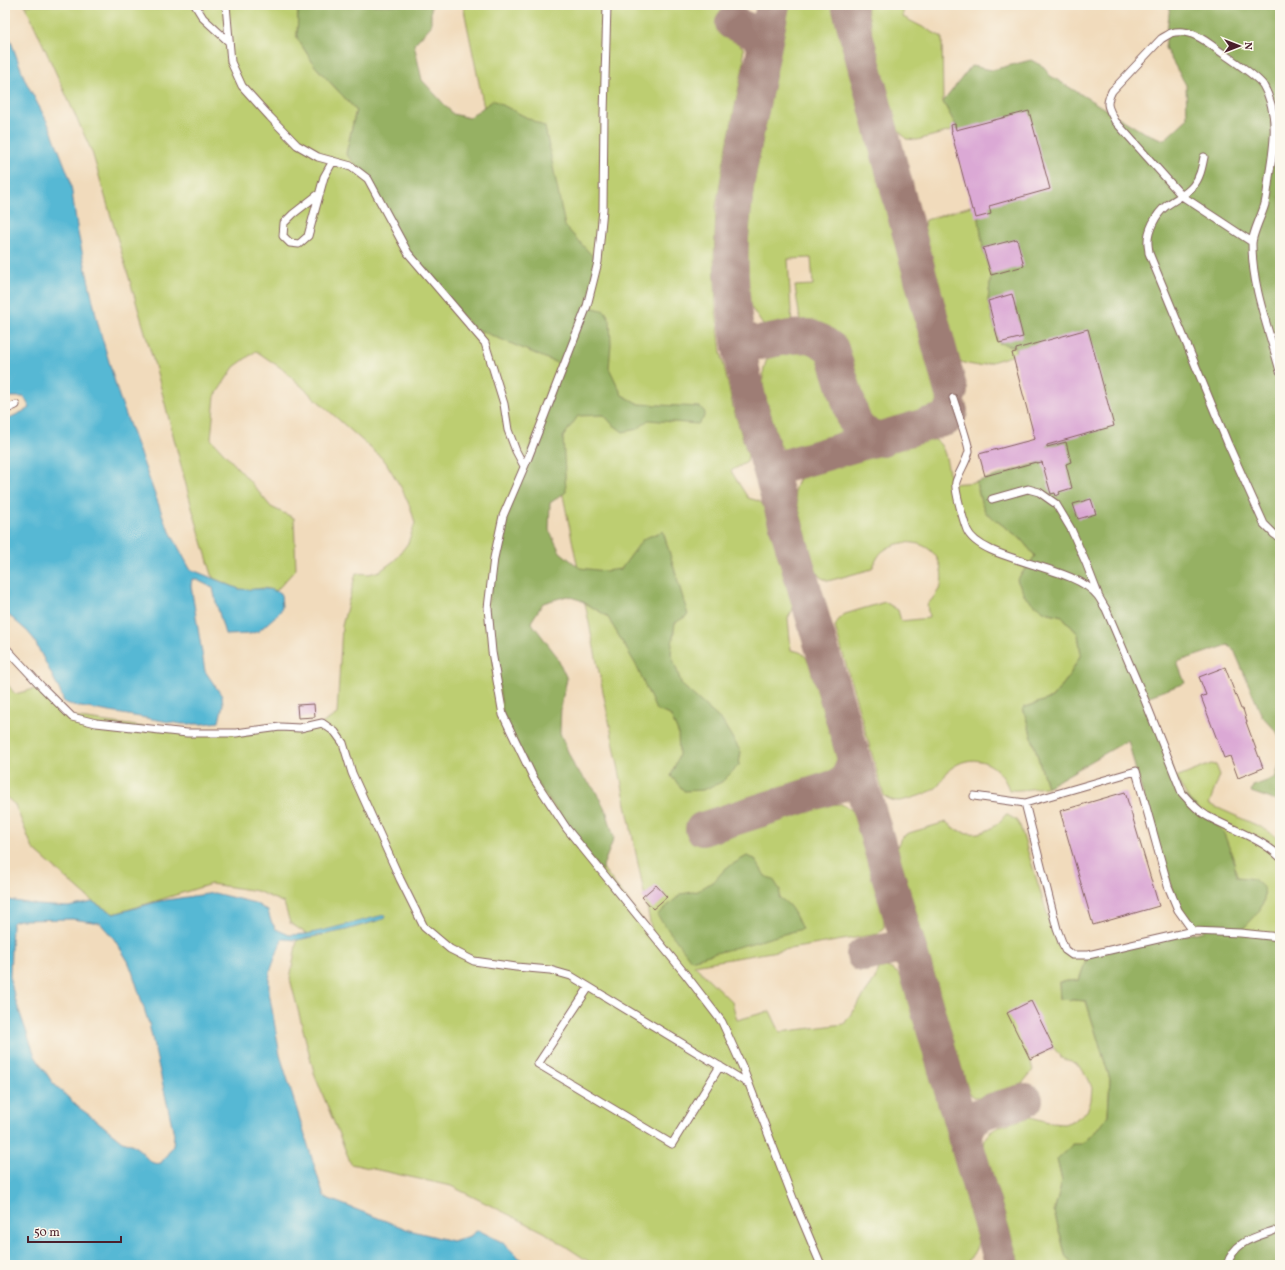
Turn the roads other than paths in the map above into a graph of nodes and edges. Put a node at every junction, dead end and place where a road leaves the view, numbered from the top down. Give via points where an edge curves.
1 (195, 5) edge
2 (226, 5) edge
3 (607, 5) edge
4 (229, 42) junction
5 (1204, 157) dead end
6 (333, 161) junction
7 (320, 193) junction
8 (1182, 196) junction
9 (1252, 242) junction
10 (1280, 371) edge
11 (953, 398) dead end
12 (16, 405) dead end
13 (5, 410) edge
14 (524, 466) junction
15 (992, 499) dead end
16 (1280, 538) edge
17 (1098, 596) junction
18 (5, 647) edge
19 (974, 796) dead end
20 (1025, 803) junction
21 (1280, 857) edge
22 (1193, 931) junction
23 (1280, 937) edge
24 (589, 987) junction
25 (720, 1066) junction
26 (749, 1084) junction
27 (1273, 1231) dead end
28 (821, 1265) edge
29 (1227, 1265) edge

1 - 4 lane via 203,18
2 - 4 lane
3 - 14 lane via 603,209 598,262 587,306
4 - 6 lane via 231,62 242,86 297,144 318,157
5 - 8 lane via 1199,176
6 - 7 lane via 324,177
6 - 14 lane via 351,166 368,179 408,253 485,343 504,404 508,430
7 - 7 lane via 308,236 299,244 290,242 283,236 284,223
8 - 9 lane
8 - 9 lane via 1115,121 1108,107 1112,90 1161,39 1181,32 1193,34 1206,41 1248,72 1262,84 1270,101 1274,125 1272,156 1265,203
8 - 16 lane via 1165,207 1156,219 1150,230 1149,253 1264,524
9 - 10 lane via 1255,282
11 - 17 lane via 969,450 956,484 967,531 975,540 993,550 1072,577 1086,584
12 - 13 lane
14 - 26 lane via 503,516 494,558 488,608 492,652 504,715 534,779 567,829 722,1022
15 - 17 lane via 1028,489 1039,492 1056,504 1077,542
17 - 21 lane via 1106,609 1182,792 1205,815 1267,847
18 - 24 lane via 72,717 96,723 187,733 236,733 280,727 300,728 322,723 343,743 352,773 424,927 450,949 474,961 550,970 571,976
19 - 20 lane
20 - 22 lane via 1057,929 1065,950 1072,955 1088,955
20 - 22 lane via 1136,771 1168,886 1178,910
22 - 23 lane
24 - 25 lane
24 - 25 lane via 538,1064 672,1144
25 - 26 lane
26 - 28 lane
27 - 29 lane via 1242,1242 1233,1252

